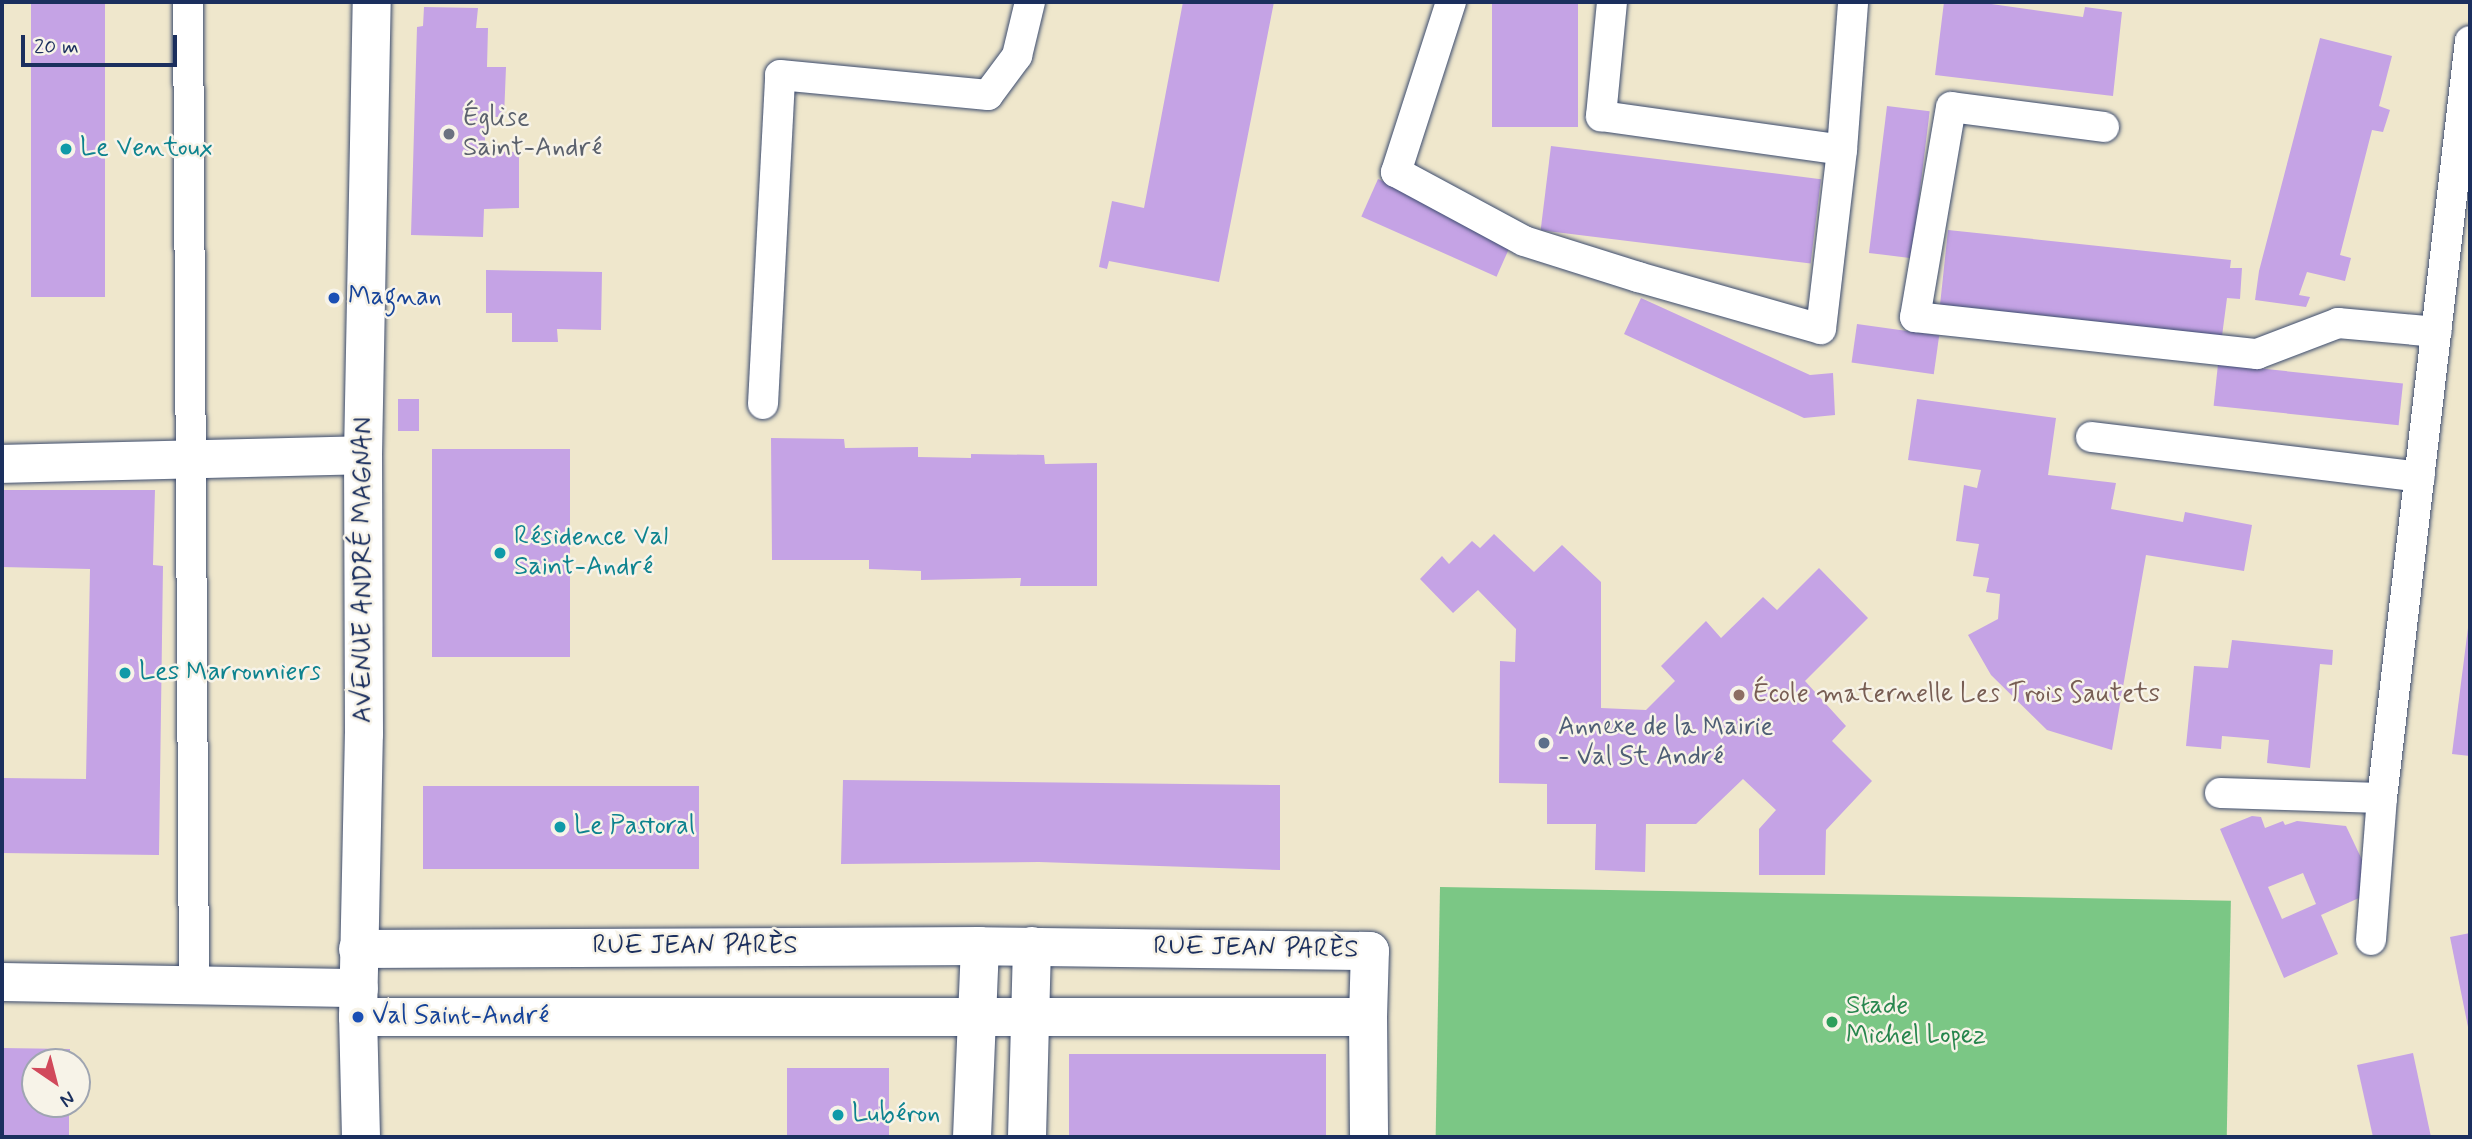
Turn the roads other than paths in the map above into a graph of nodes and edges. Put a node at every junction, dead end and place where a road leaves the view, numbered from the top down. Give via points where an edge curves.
1 (188, 2) edge
2 (372, 2) edge
3 (1030, 2) edge
4 (1451, 2) edge
5 (1612, 2) edge
6 (1853, 2) edge
7 (2470, 41) edge
8 (2104, 127) dead end
9 (1842, 150) junction
10 (2437, 332) junction
11 (763, 404) dead end
12 (2091, 437) dead end
13 (363, 455) junction
14 (192, 460) junction
15 (2, 464) edge
16 (2420, 477) junction
17 (2220, 793) dead end
18 (2382, 798) junction
19 (2371, 940) dead end
20 (980, 946) junction
21 (1032, 946) junction
22 (358, 949) junction
23 (2, 982) edge
24 (194, 984) junction
25 (359, 1003) junction
26 (977, 1016) junction
27 (1031, 1016) junction
28 (1368, 1017) junction
29 (361, 1137) edge
30 (972, 1137) edge
31 (1027, 1137) edge
32 (1369, 1137) edge

1 - 14 lane
2 - 13 street, AVENUE ANDRÉ MAGNAN
3 - 11 lane via 1017,56 988,95 780,75
4 - 9 lane via 1396,172 1524,240 1638,278 1821,329
5 - 9 lane via 1601,116
6 - 9 lane
7 - 10 lane
8 - 10 lane via 1951,107 1915,317 2257,354 2338,323
10 - 16 lane
12 - 16 lane
13 - 14 street
13 - 22 street, AVENUE ANDRÉ MAGNAN via 364,734
14 - 15 street
14 - 24 lane
16 - 18 lane
17 - 18 lane
18 - 19 lane
20 - 21 street, RUE JEAN PARÈS
20 - 22 street, RUE JEAN PARÈS
20 - 26 street
21 - 27 street
21 - 28 street, RUE JEAN PARÈS via 1370,951
22 - 25 street, AVENUE ANDRÉ MAGNAN
23 - 24 street
24 - 25 street
25 - 26 street
25 - 29 street, AVENUE ANDRÉ MAGNAN
26 - 27 street
26 - 30 street
27 - 28 street
27 - 31 street
28 - 32 street, RUE JEAN PARÈS

